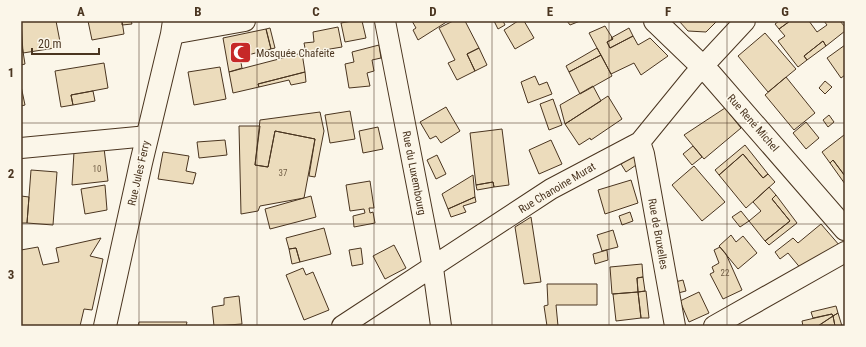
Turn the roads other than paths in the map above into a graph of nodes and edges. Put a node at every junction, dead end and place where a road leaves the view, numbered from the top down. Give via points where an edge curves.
1 (245, 21) edge
2 (385, 21) edge
3 (655, 21) edge
4 (745, 21) edge
5 (173, 27) edge
6 (703, 66) junction
7 (148, 136) junction
8 (640, 142) junction
9 (21, 148) edge
10 (845, 229) edge
11 (845, 252) edge
12 (433, 268) junction
13 (105, 326) edge
14 (342, 326) edge
15 (441, 326) edge
16 (675, 326) edge
17 (714, 326) edge

1 - 5 street
2 - 12 street, Rue du Luxembourg
3 - 6 street, Rue René Michel
4 - 6 street, Rue Chanoine Murat
5 - 7 street, Rue Jules Ferry
6 - 8 street, Rue Chanoine Murat
6 - 10 street, Rue René Michel
7 - 9 street
7 - 13 street, Rue Jules Ferry
8 - 12 street, Rue Chanoine Murat via 550,189
8 - 16 street, Rue de Bruxelles
11 - 17 street
12 - 14 street, Rue Chanoine Murat
12 - 15 street, Rue du Luxembourg

